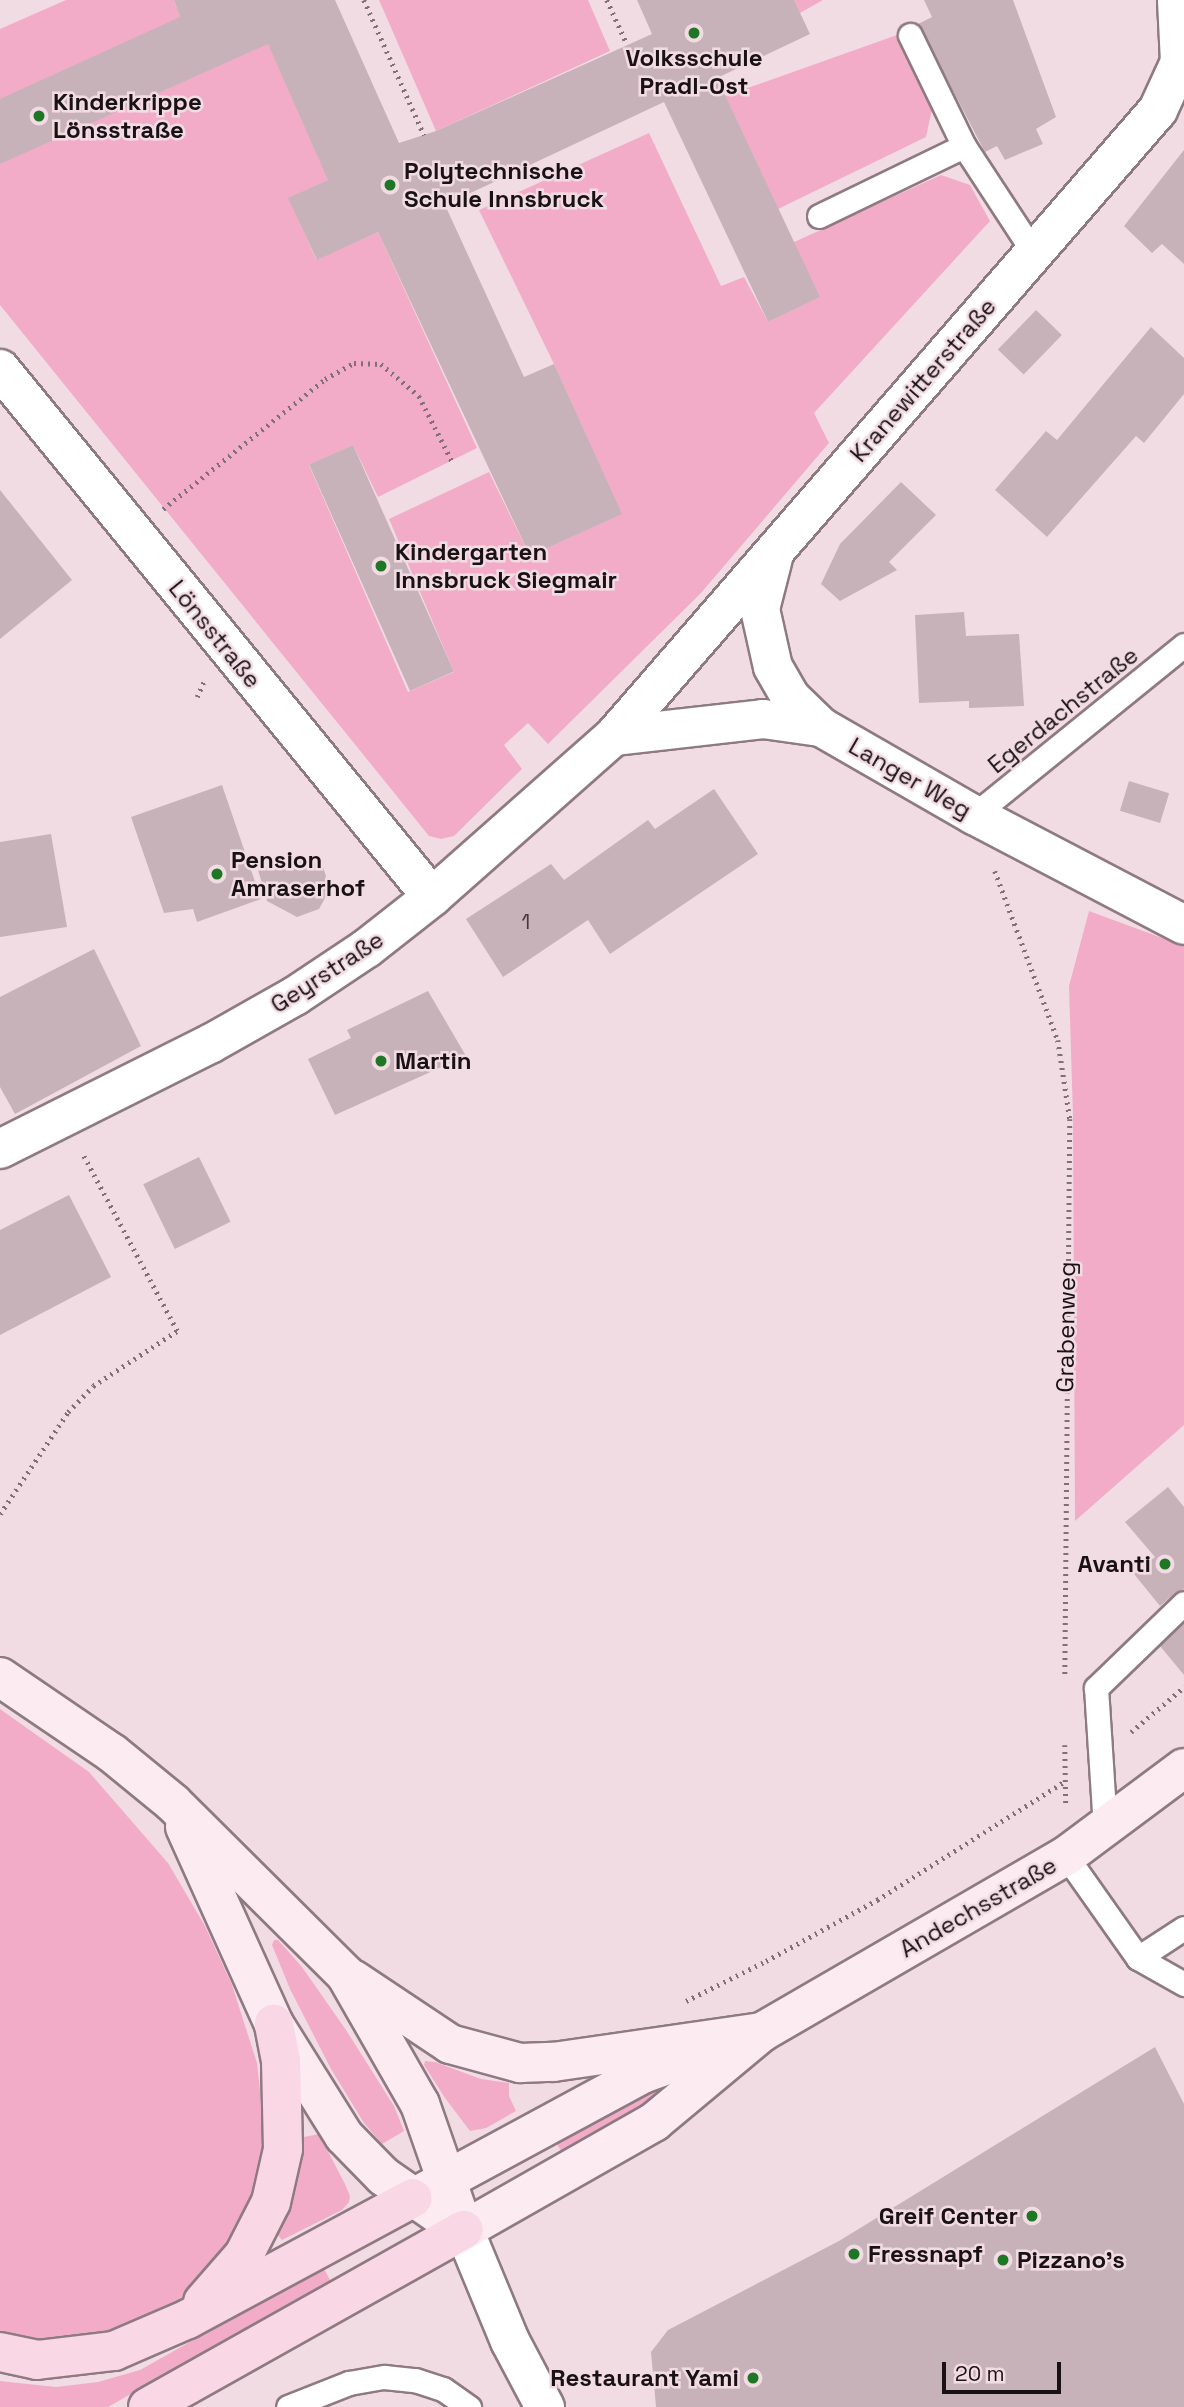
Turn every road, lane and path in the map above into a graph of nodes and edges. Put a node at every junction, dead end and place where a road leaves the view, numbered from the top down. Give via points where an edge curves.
1 (364, 0) edge
2 (607, 0) edge
3 (1177, 0) edge
4 (911, 35) dead end
5 (627, 44) dead end
6 (424, 135) dead end
7 (964, 146) junction
8 (819, 216) dead end
9 (1034, 253) junction
10 (0, 369) edge
11 (452, 461) dead end
12 (163, 510) dead end
13 (776, 550) junction
14 (1184, 645) edge
15 (203, 680) dead end
16 (197, 697) dead end
17 (821, 727) junction
18 (614, 736) junction
19 (974, 815) junction
20 (432, 897) junction
21 (1184, 925) edge
22 (64, 1118) junction
23 (0, 1149) edge
24 (0, 1514) edge
25 (1184, 1603) edge
26 (0, 1676) edge
27 (1065, 1682) dead end
28 (1065, 1737) dead end
29 (1184, 1768) edge
30 (1065, 1781) junction
31 (173, 1802) junction
32 (1105, 1827) junction
33 (1066, 1856) junction
34 (1184, 1928) edge
35 (1138, 1958) junction
36 (346, 1975) junction
37 (1184, 1984) edge
38 (684, 2002) dead end
39 (274, 2024) junction
40 (762, 2032) junction
41 (499, 2152) junction
42 (448, 2179) junction
43 (413, 2198) junction
44 (464, 2230) junction
45 (188, 2319) junction
46 (0, 2352) edge
47 (148, 2407) edge
48 (288, 2407) edge
49 (469, 2407) edge
50 (545, 2407) edge

1 - 6 path
2 - 5 path
3 - 9 street, Kranewitterstraße via 1180,62 1158,110
4 - 7 lane
7 - 8 lane
7 - 9 lane
9 - 13 street, Kranewitterstraße
10 - 20 street, Lönsstraße
11 - 12 path via 419,396 381,364 354,363 325,379
13 - 17 street via 760,609 773,667 790,698
13 - 18 street, Kranewitterstraße
14 - 19 lane, Egerdachstraße
15 - 16 path
17 - 18 street, Langer Weg via 763,719
17 - 19 street, Langer Weg
18 - 20 street, Geyrstraße
19 - 21 street, Langer Weg
19 - 27 path, Grabenweg via 1058,1040 1070,1119
20 - 22 street, Geyrstraße via 295,996
22 - 23 street, Geyrstraße
22 - 24 path via 177,1331 84,1394
25 - 32 lane via 1097,1688
26 - 31 main road via 112,1753
28 - 30 path
29 - 32 main road, Andechsstraße
30 - 33 path
30 - 38 path via 877,1900
31 - 36 main road
31 - 39 main road
32 - 33 main road, Andechsstraße
33 - 35 lane
33 - 40 main road, Andechsstraße
34 - 35 lane
35 - 37 lane
36 - 40 main road via 450,2044 520,2063
36 - 42 main road via 420,2104
39 - 43 main road via 346,2139
39 - 45 main road via 281,2061 283,2148 271,2203 244,2255
40 - 41 main road, Andechsstraße via 642,2074
40 - 44 main road, Andechsstraße via 654,2122
41 - 42 main road, Andechsstraße
41 - 44 main road, Andechsstraße via 472,2185
42 - 43 main road, Andechsstraße
42 - 44 main road
43 - 44 main road
43 - 45 main road
44 - 47 main road
44 - 50 street via 510,2341
45 - 46 main road via 114,2351 37,2360
48 - 49 lane via 349,2383 384,2377 443,2389

